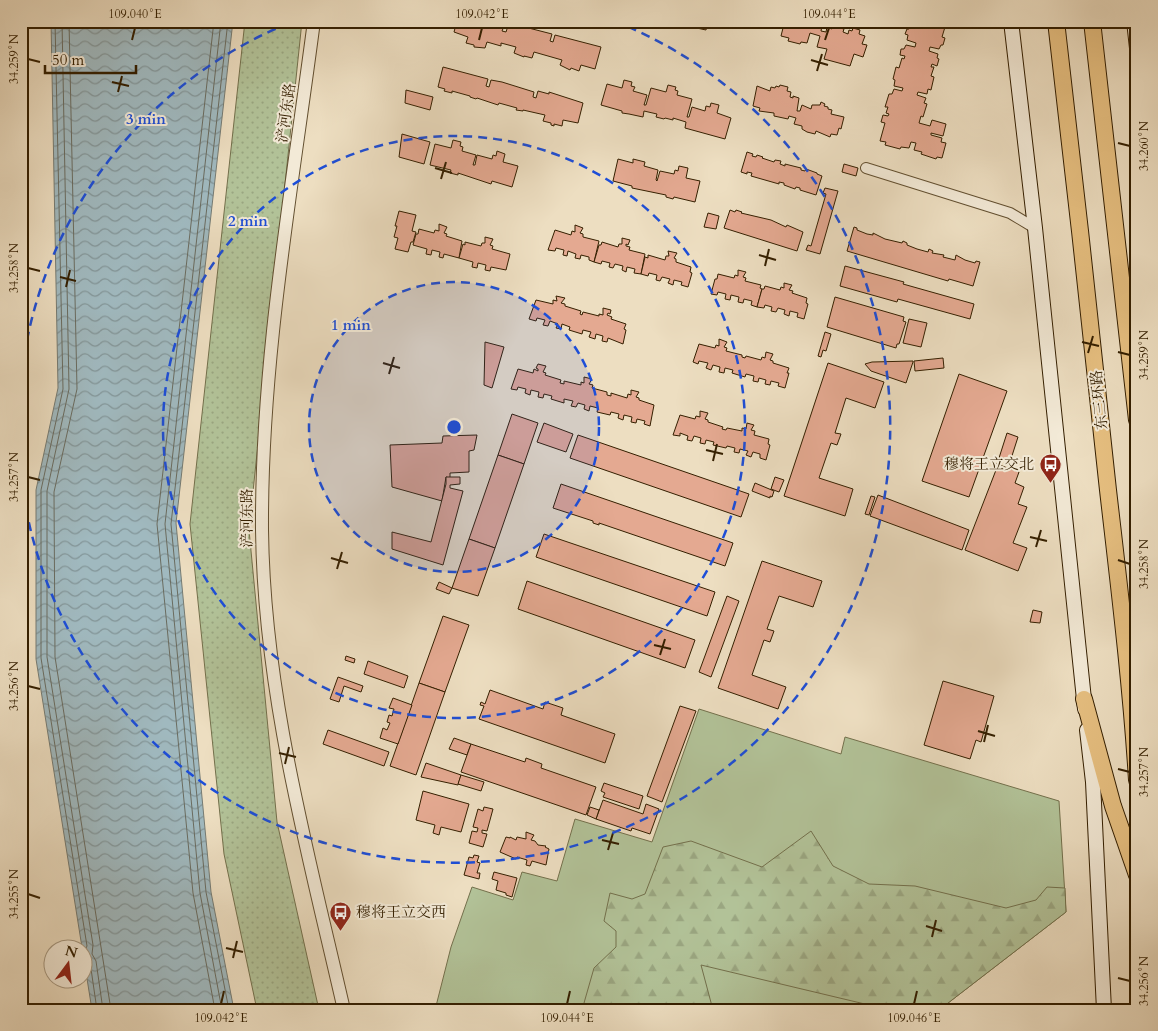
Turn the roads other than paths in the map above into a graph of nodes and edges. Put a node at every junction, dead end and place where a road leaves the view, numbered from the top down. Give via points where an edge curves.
1 (314, 21) edge
2 (1011, 21) edge
3 (1056, 21) edge
4 (1092, 21) edge
5 (1134, 21) edge
6 (1137, 48) edge
7 (866, 168) dead end
8 (1035, 228) junction
9 (1137, 420) edge
10 (1084, 699) junction
11 (1137, 780) edge
12 (1137, 875) edge
13 (344, 1010) edge
14 (1104, 1010) edge

1 - 13 street, 浐河东路 via 271,352 262,532 265,594 279,716 289,773
2 - 8 main road
3 - 11 highway, 东三环路
4 - 9 highway
5 - 6 main road
7 - 8 street via 1010,213
8 - 10 main road
10 - 12 highway via 1113,806
10 - 14 main road via 1093,782

